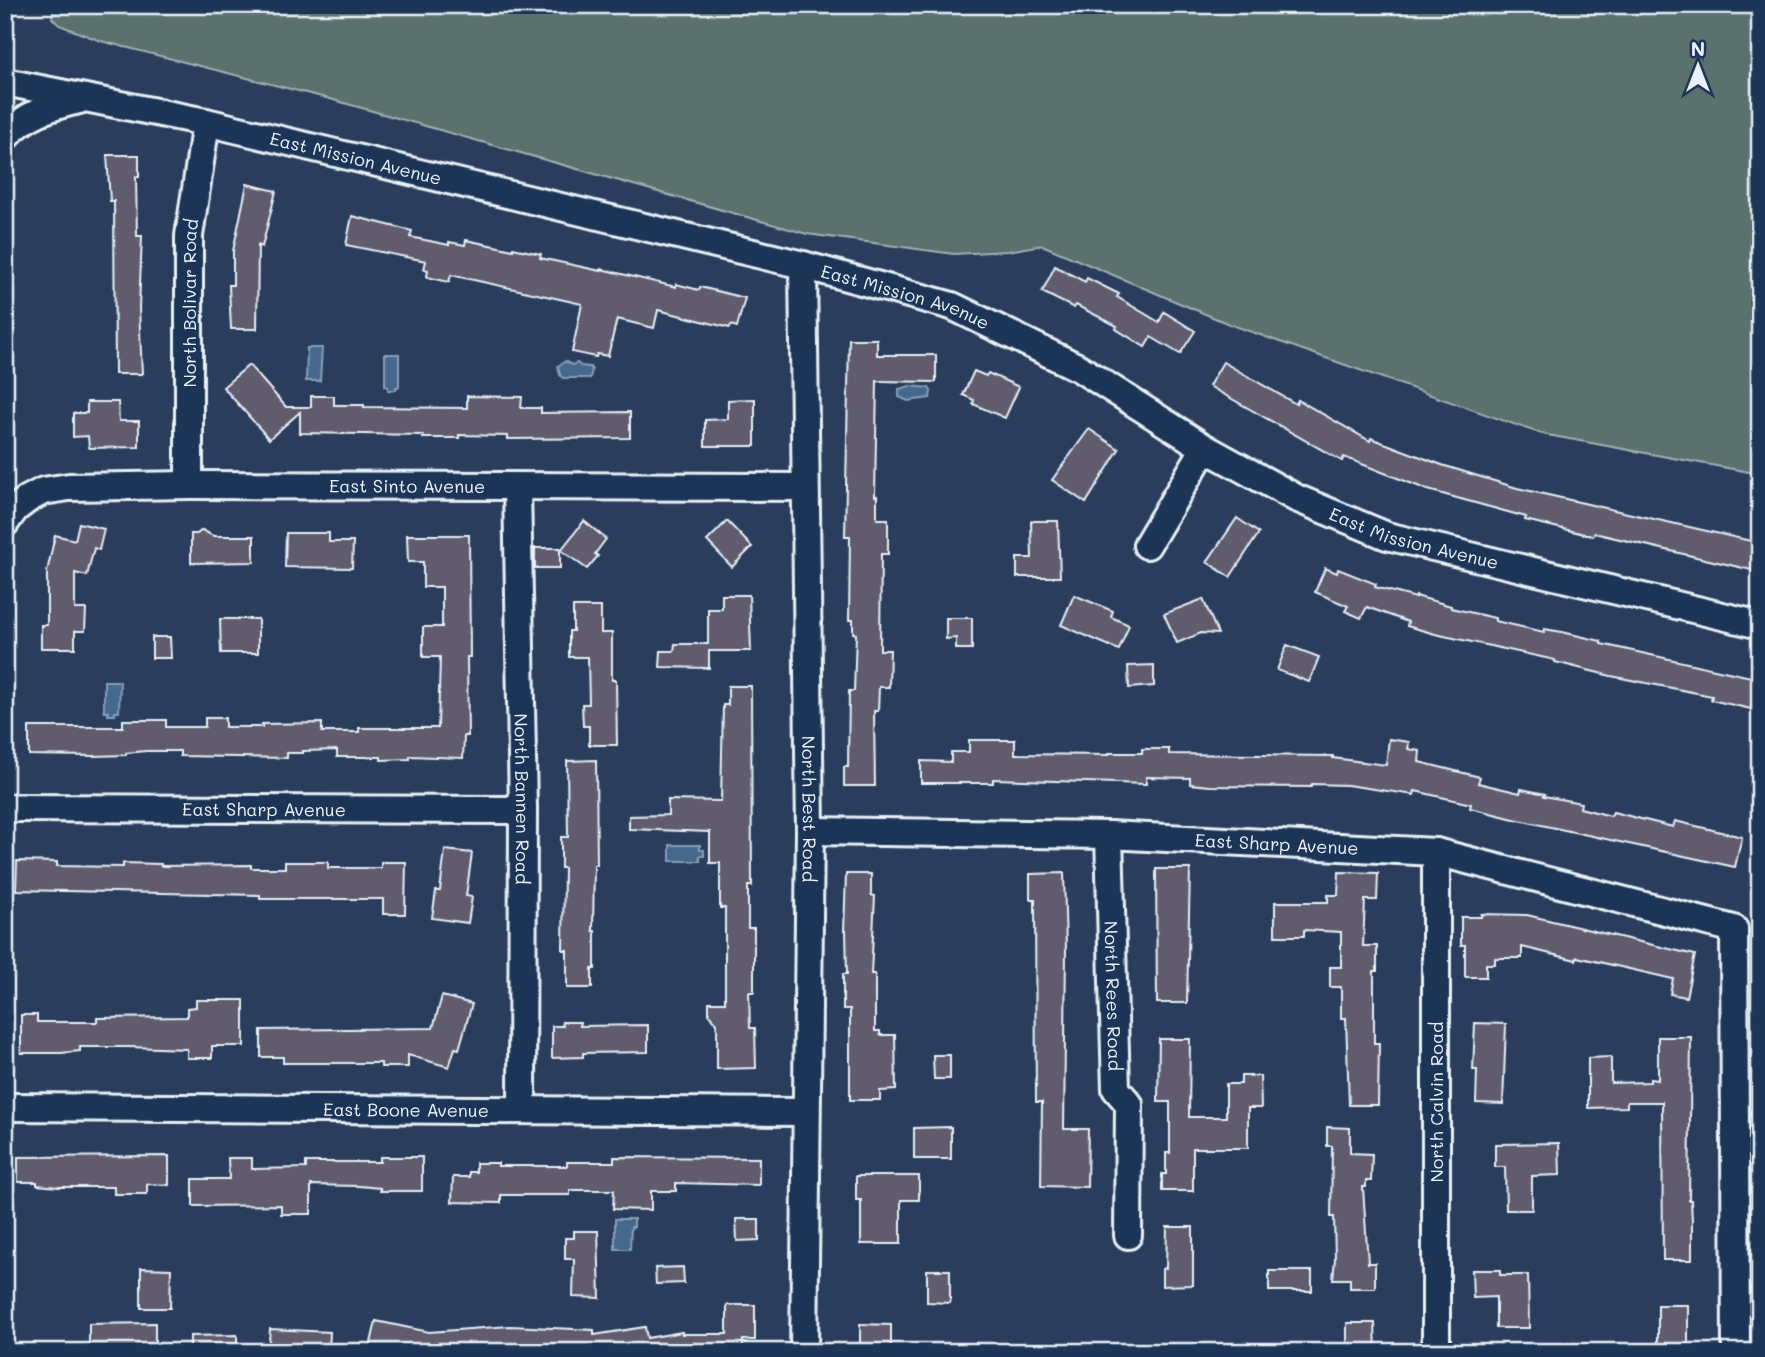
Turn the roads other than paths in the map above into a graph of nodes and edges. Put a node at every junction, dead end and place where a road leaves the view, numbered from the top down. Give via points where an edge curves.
1 (5, 82) edge
2 (84, 98) junction
3 (206, 122) junction
4 (5, 136) edge
5 (803, 265) junction
6 (1205, 448) junction
7 (189, 485) junction
8 (517, 487) junction
9 (805, 487) junction
10 (10, 516) edge
11 (1147, 545) dead end
12 (1760, 625) edge
13 (5, 808) edge
14 (523, 810) junction
15 (810, 831) junction
16 (1110, 835) junction
17 (1436, 852) junction
18 (5, 1107) edge
19 (522, 1110) junction
20 (806, 1112) junction
21 (1128, 1235) dead end
22 (804, 1352) edge
23 (1436, 1352) edge
24 (1736, 1352) edge

1 - 2 street, East Mission Avenue
2 - 3 street, East Mission Avenue
2 - 4 street via 48,107
3 - 5 street, East Mission Avenue
3 - 7 street, North Bolivar Road via 189,236
5 - 6 street, East Mission Avenue via 952,306 1079,368
5 - 9 street, North Best Road
6 - 11 street
6 - 12 street, East Mission Avenue via 1296,498 1387,536
7 - 8 street, East Sinto Avenue
7 - 10 street, East Sinto Avenue via 43,491
8 - 9 street, East Sinto Avenue
8 - 14 street, North Bannen Road
9 - 15 street, North Best Road
13 - 14 street, East Sharp Avenue
14 - 19 street, North Bannen Road
15 - 16 street, East Sharp Avenue
15 - 20 street, North Best Road
16 - 17 street, East Sharp Avenue
16 - 21 street, North Rees Road via 1115,1089 1129,1104
17 - 23 street, North Calvin Road
17 - 24 street, East Sharp Avenue via 1734,929
18 - 19 street, East Boone Avenue
19 - 20 street, East Boone Avenue
20 - 22 street, North Best Road

